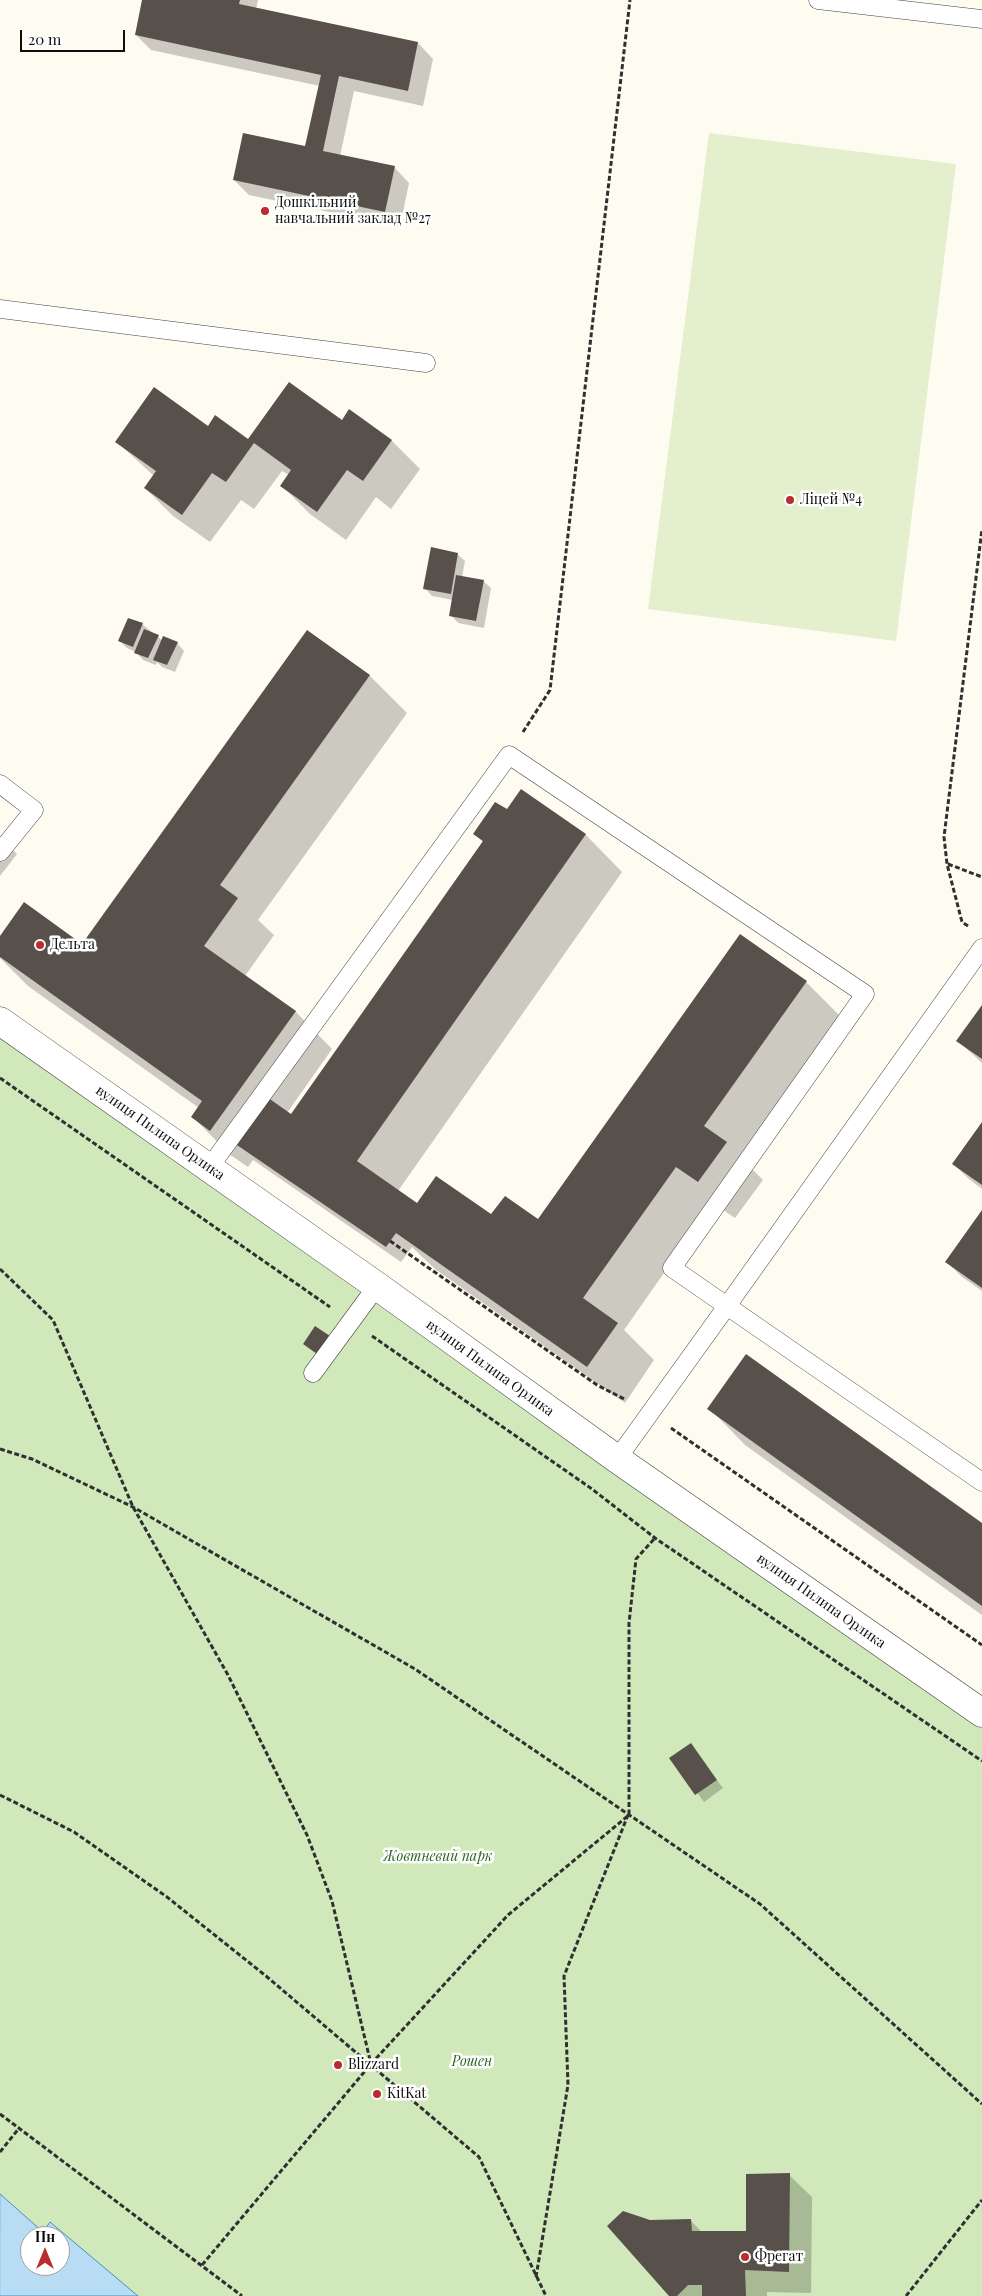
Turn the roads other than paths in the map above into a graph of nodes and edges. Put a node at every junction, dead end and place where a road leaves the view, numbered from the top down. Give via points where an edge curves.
1 (818, 0) edge
2 (982, 18) edge
3 (0, 308) edge
4 (426, 363) dead end
5 (0, 784) edge
6 (0, 852) edge
7 (979, 940) edge
8 (0, 1021) edge
9 (209, 1168) junction
10 (377, 1286) junction
11 (727, 1306) junction
12 (313, 1373) dead end
13 (617, 1459) junction
14 (982, 1482) edge
15 (982, 1713) edge

1 - 2 lane
3 - 4 lane
5 - 6 lane via 34,810
7 - 11 lane
8 - 9 street, вулиця Пилипа Орлика
9 - 10 street, вулиця Пилипа Орлика
9 - 11 lane via 509,755 865,994 672,1268
10 - 12 lane
10 - 13 street, вулиця Пилипа Орлика
11 - 13 lane
11 - 14 lane
13 - 15 street, вулиця Пилипа Орлика

